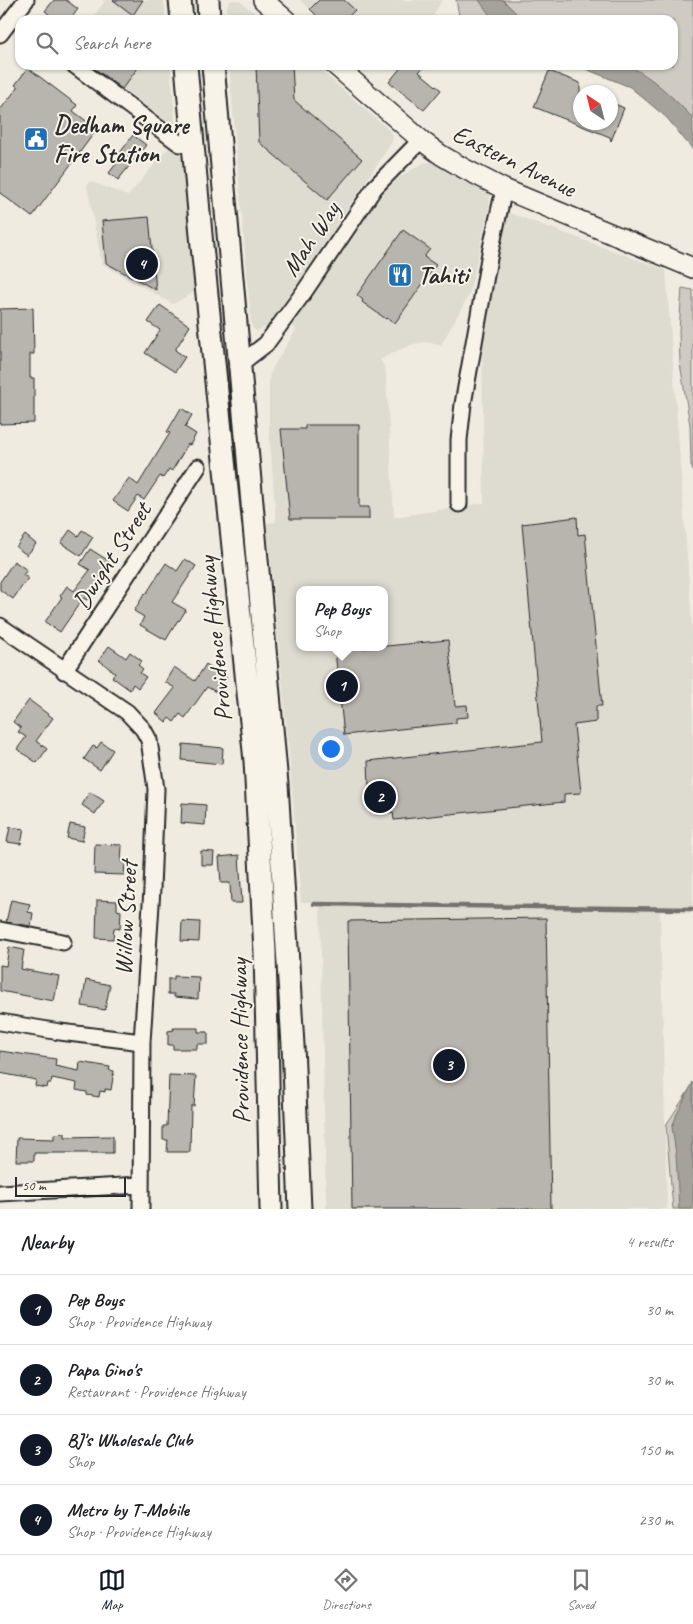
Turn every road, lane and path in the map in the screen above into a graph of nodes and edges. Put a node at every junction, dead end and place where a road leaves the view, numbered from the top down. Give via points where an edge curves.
1 (26, 0) edge
2 (180, 0) edge
3 (208, 0) edge
4 (263, 0) edge
5 (19, 15) edge
6 (182, 15) edge
7 (209, 15) edge
8 (280, 15) edge
9 (15, 23) edge
10 (0, 34) edge
11 (81, 70) edge
12 (186, 70) edge
13 (213, 70) edge
14 (341, 70) edge
15 (421, 140) junction
16 (180, 144) dead end
17 (504, 189) junction
18 (693, 268) edge
19 (240, 364) junction
20 (198, 467) dead end
21 (459, 504) dead end
22 (0, 626) edge
23 (64, 671) junction
24 (0, 930) edge
25 (63, 942) dead end
26 (0, 1022) edge
27 (142, 1042) junction
28 (140, 1185) junction
29 (0, 1193) edge
30 (141, 1209) edge
31 (271, 1209) edge
32 (300, 1209) edge

1 - 5 street
2 - 6 highway
3 - 7 highway
4 - 8 main road
9 - 10 street
11 - 16 street
12 - 31 highway, Providence Highway via 255,761 265,952
13 - 19 highway, Providence Highway
14 - 15 main road, Eastern Avenue
15 - 17 main road, Eastern Avenue via 441,155
15 - 19 street, Mah Way via 375,187 266,344
17 - 18 main road, Eastern Avenue
17 - 21 street via 463,404 459,440
19 - 32 highway, Providence Highway via 276,774
20 - 23 street, Dwight Street
22 - 23 street, Willow Street
23 - 27 street, Willow Street via 127,712 143,729 148,740 156,789
24 - 25 street
26 - 27 street
27 - 28 street, Willow Street
28 - 29 street
28 - 30 street, Willow Street

